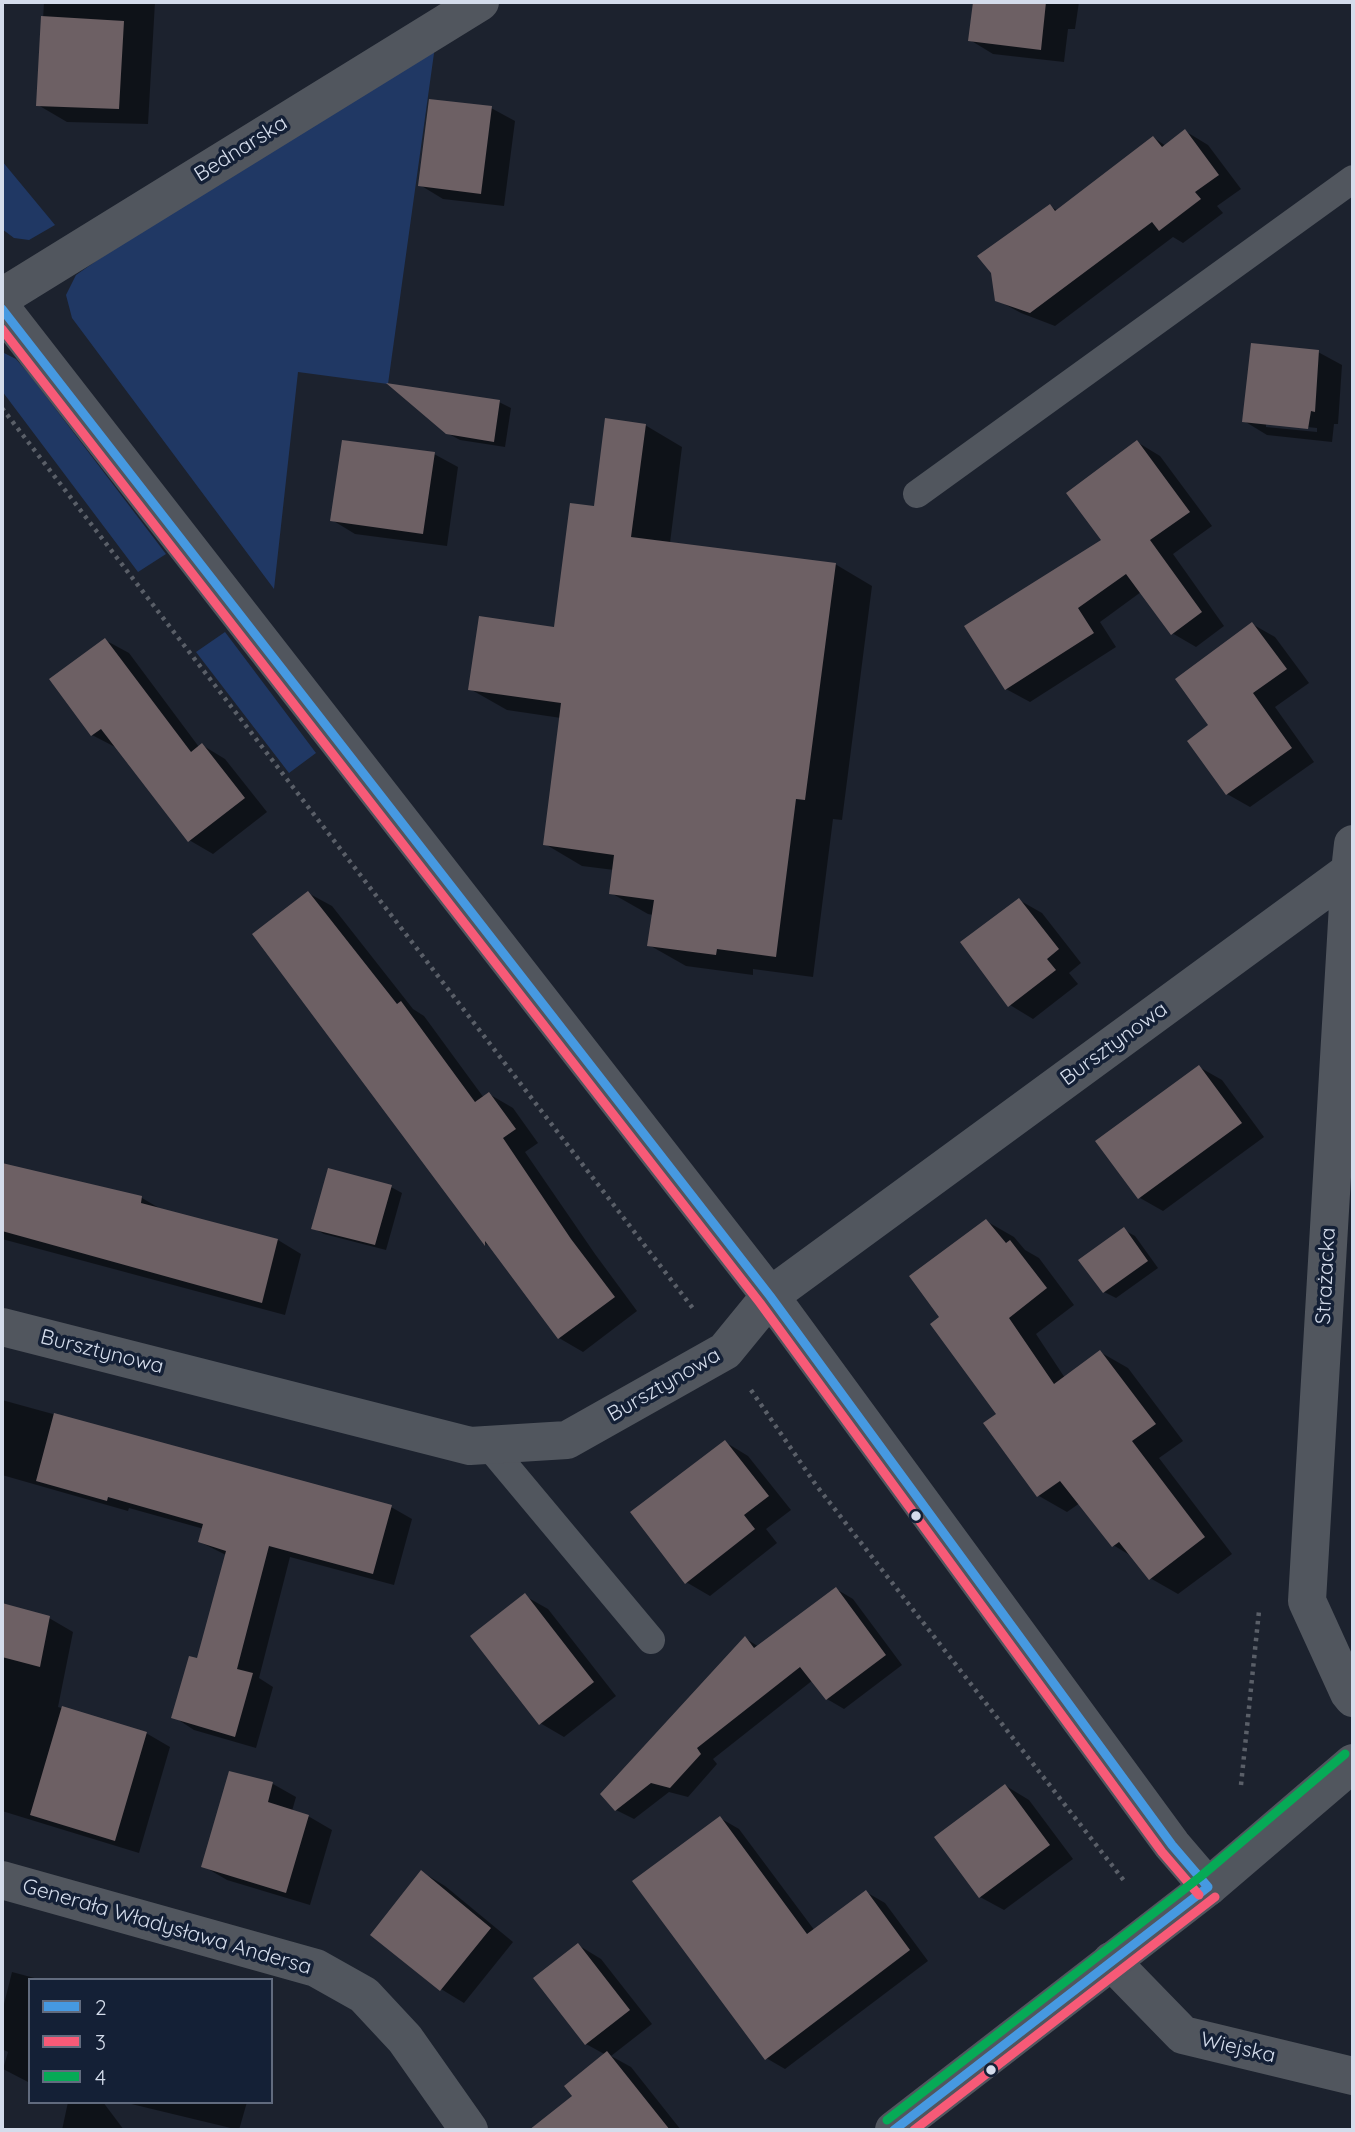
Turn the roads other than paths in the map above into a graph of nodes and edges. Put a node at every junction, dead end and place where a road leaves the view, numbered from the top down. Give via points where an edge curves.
1 (480, 2) edge
2 (1353, 179) edge
3 (2, 297) edge
4 (2, 310) edge
5 (917, 494) dead end
6 (1351, 857) edge
7 (771, 1296) junction
8 (2, 1327) edge
9 (488, 1445) junction
10 (651, 1640) dead end
11 (1353, 1698) edge
12 (1353, 1763) edge
13 (2, 1881) edge
14 (1208, 1887) junction
15 (1111, 1961) junction
16 (1353, 2076) edge
17 (470, 2130) edge
18 (894, 2130) edge

1 - 3 street, Bednarska
2 - 5 lane
4 - 7 street
6 - 7 street, Bursztynowa
6 - 11 street, Strażacka via 1307,1601
7 - 9 street, Bursztynowa via 725,1351 568,1440
7 - 14 street via 1172,1845
8 - 9 street, Bursztynowa via 470,1446
9 - 10 lane
12 - 14 street
13 - 17 street, Generała Władysława Andersa via 316,1968 365,1995 405,2039
14 - 15 street
15 - 16 street, Wiejska via 1183,2035
15 - 18 street

